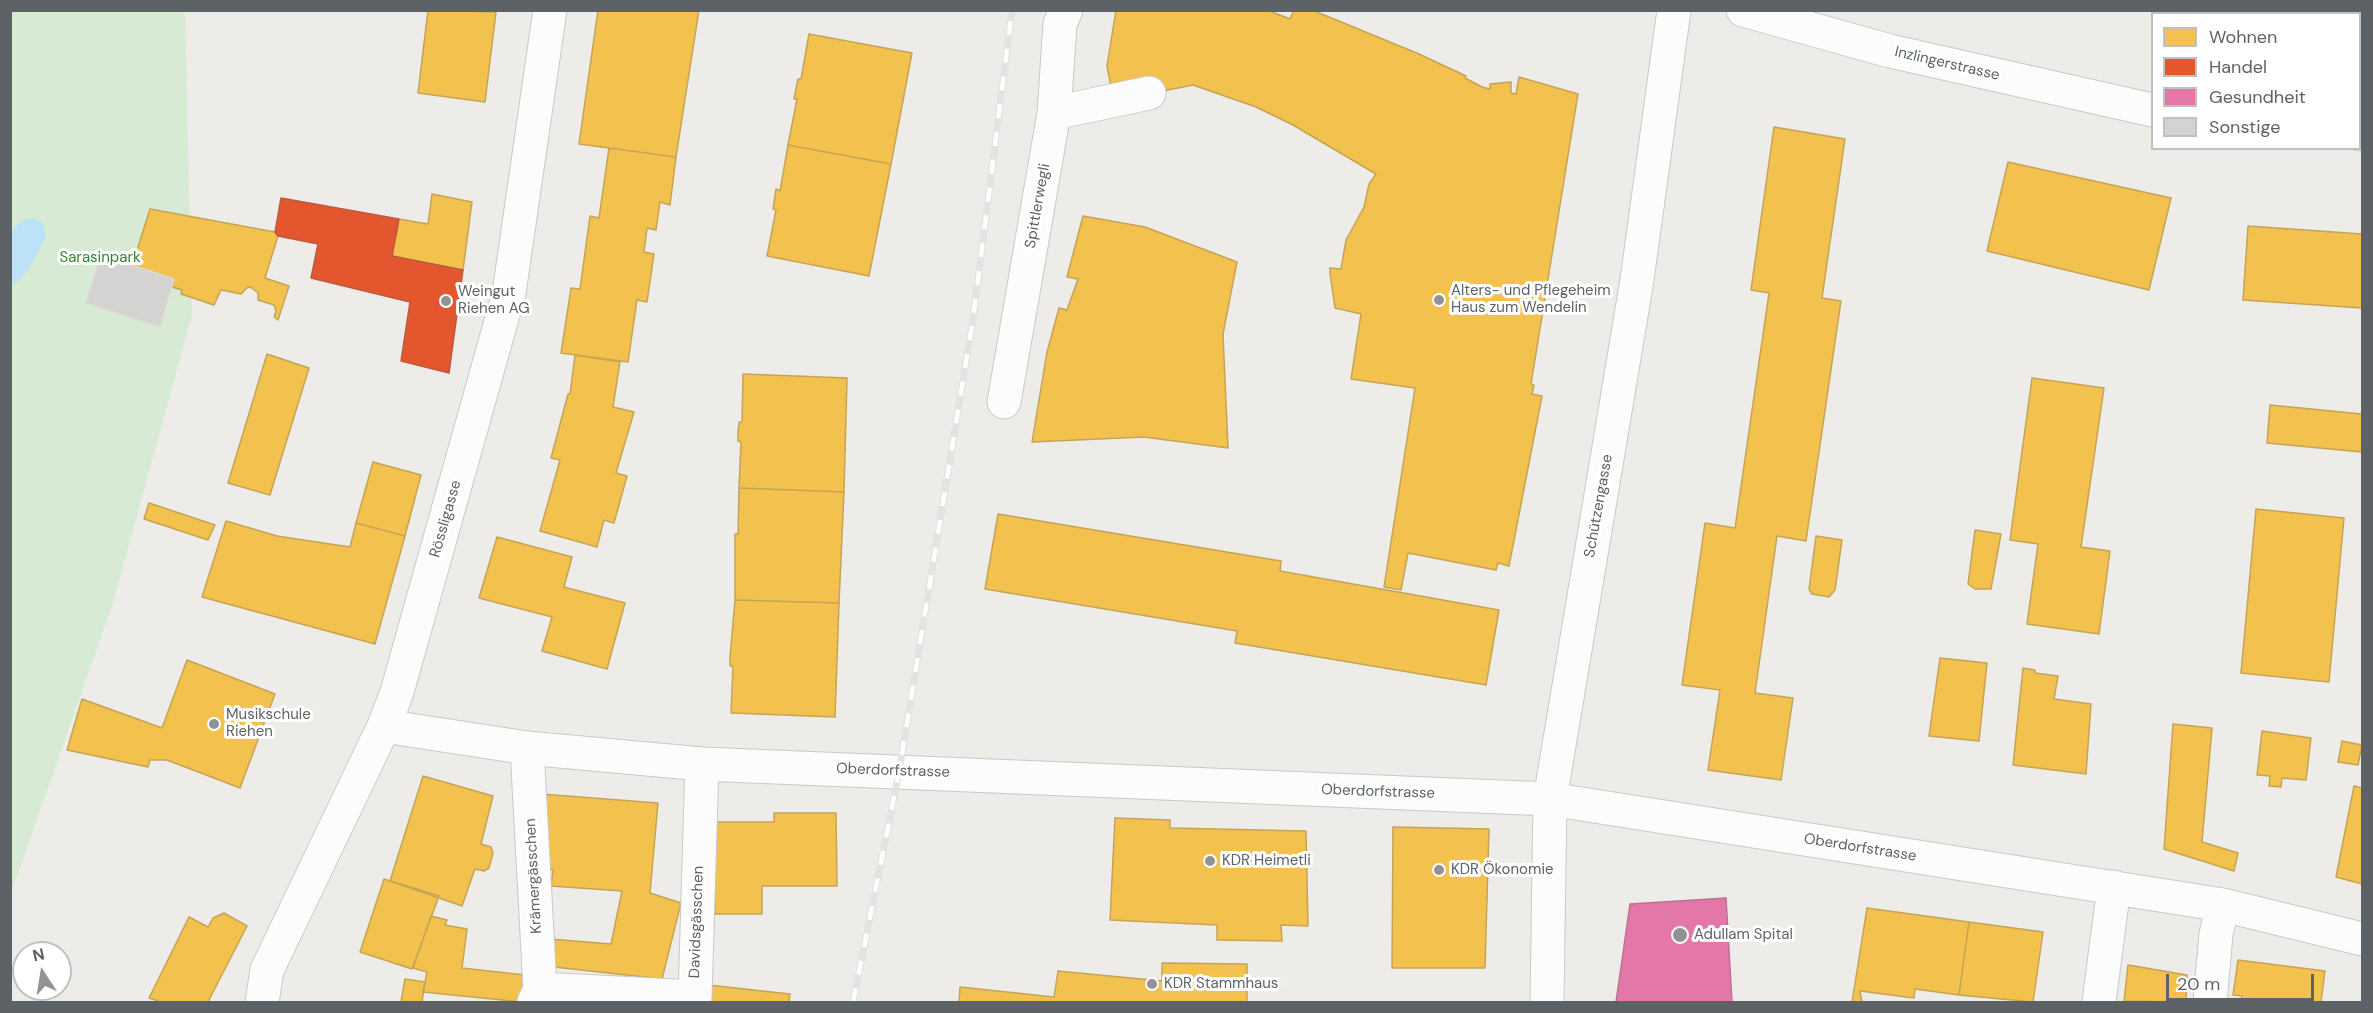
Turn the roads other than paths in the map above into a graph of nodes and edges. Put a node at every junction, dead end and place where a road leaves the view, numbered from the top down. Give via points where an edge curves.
1 (550, 10) edge
2 (1066, 10) edge
3 (1674, 10) edge
4 (1743, 10) edge
5 (1149, 93) dead end
6 (2151, 110) edge
7 (1054, 113) junction
8 (1004, 402) dead end
9 (384, 726) junction
10 (527, 748) junction
11 (702, 764) junction
12 (1550, 799) junction
13 (2114, 887) junction
14 (2223, 905) junction
15 (2362, 939) edge
16 (537, 996) edge
17 (262, 1002) edge
18 (1548, 1002) edge
19 (2099, 1002) edge
20 (2210, 1002) edge

1 - 9 street, Rössligasse via 509,293 398,692
2 - 7 street, Spittlerwegli via 1060,24
3 - 12 street, Schützengasse via 1637,280
4 - 6 street, Inzlingerstrasse via 1890,51
5 - 7 street
7 - 8 street, Spittlerwegli
9 - 10 street, Oberdorfstrasse
9 - 17 street, Rössligasse via 267,970
10 - 11 street, Oberdorfstrasse
10 - 16 street, Krämergässchen
11 - 12 street, Oberdorfstrasse
11 - 16 street, Davidsgässchen via 695,997
12 - 13 street, Oberdorfstrasse
12 - 18 street, Schützengasse
13 - 14 street, Oberdorfstrasse
13 - 19 street
14 - 15 street, Oberdorfstrasse
14 - 20 street via 2216,934

